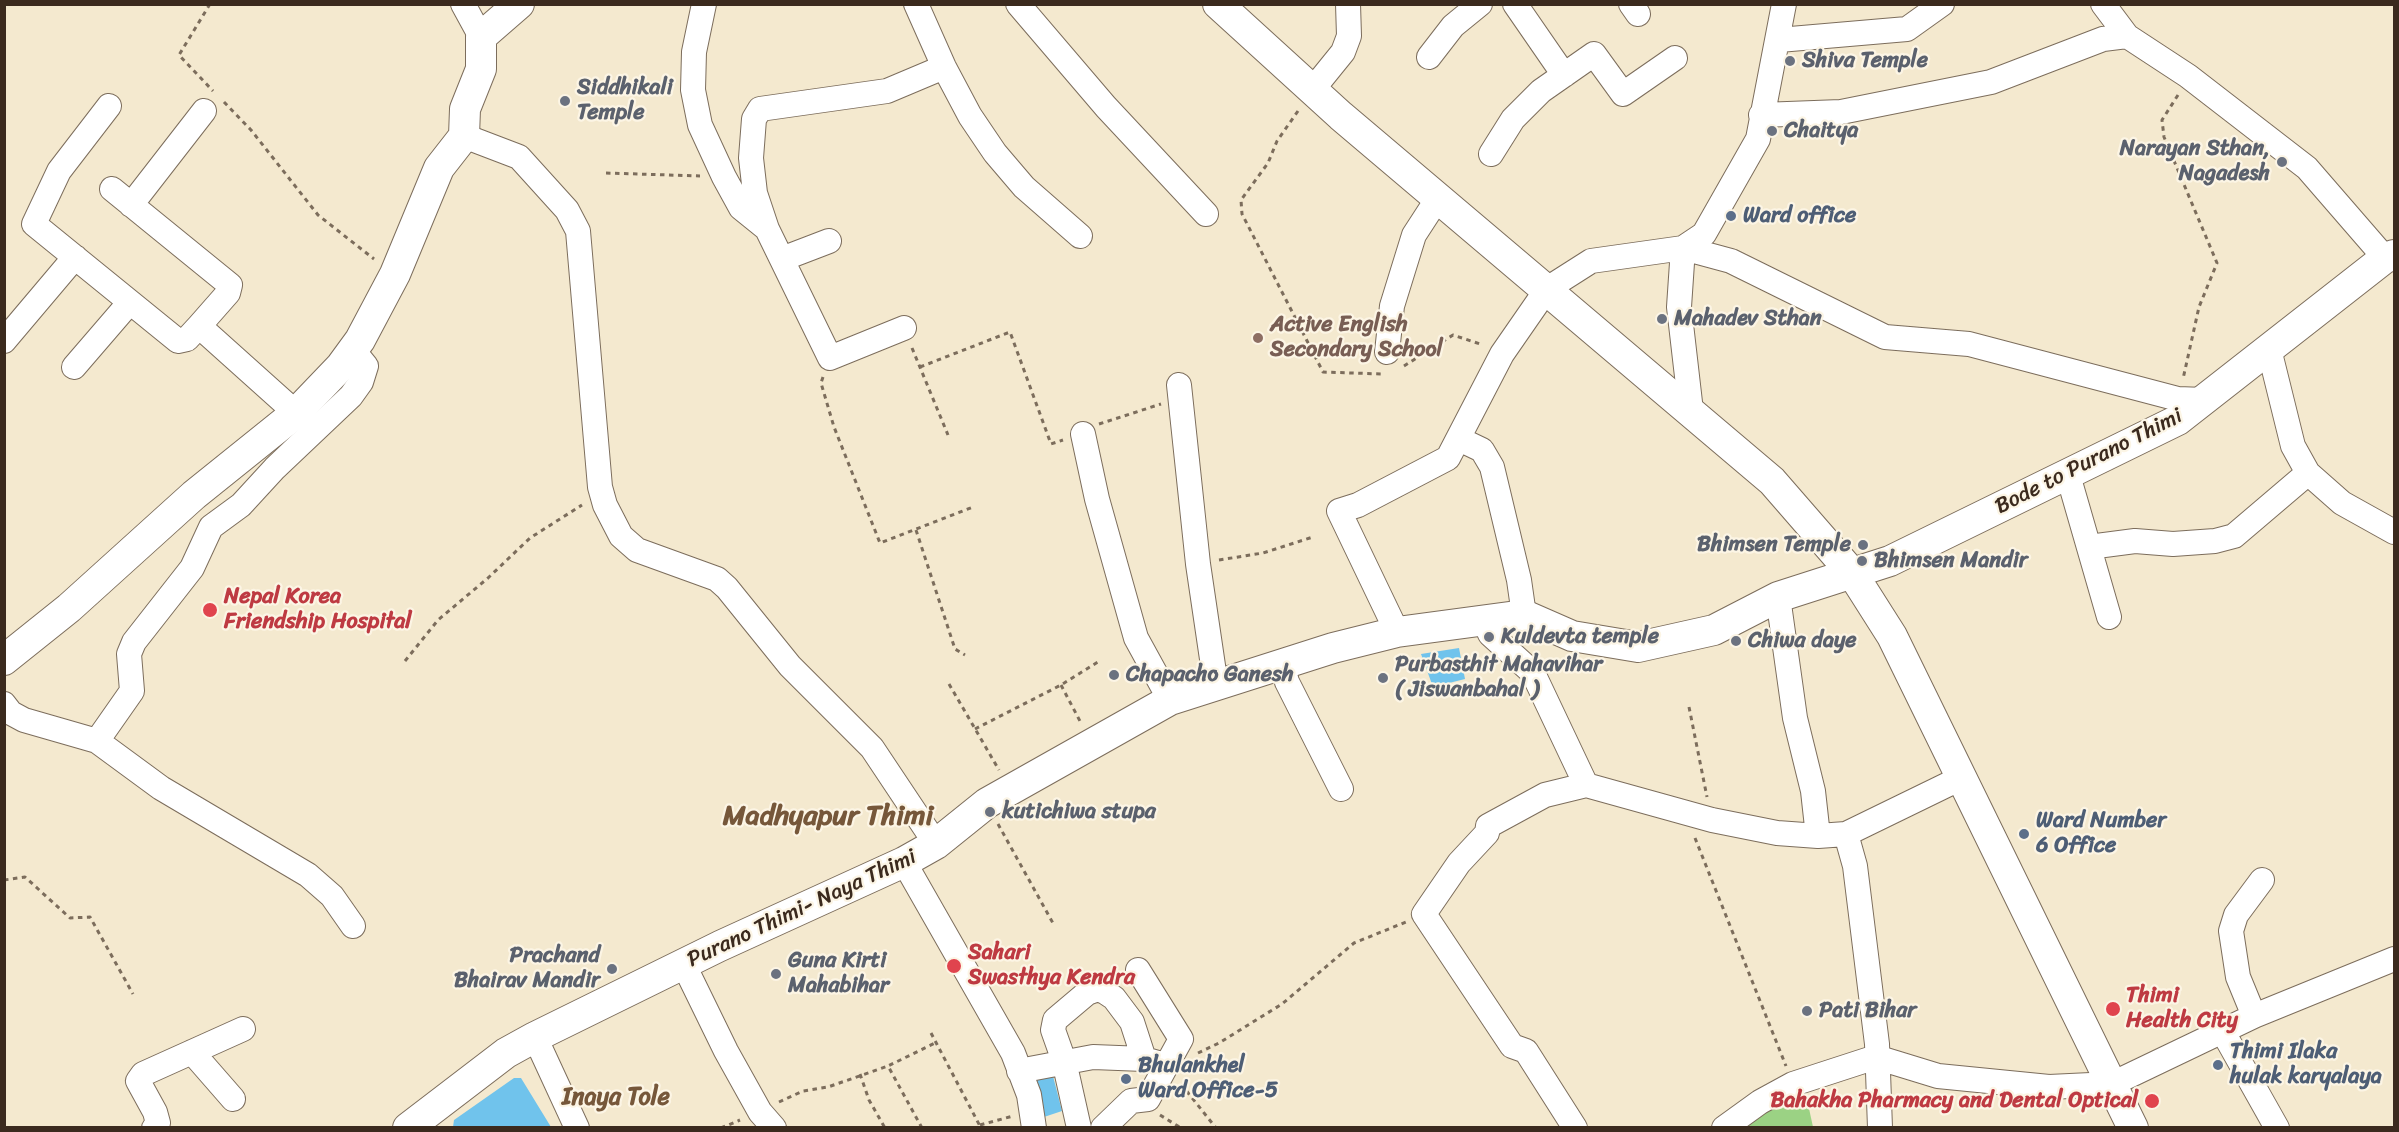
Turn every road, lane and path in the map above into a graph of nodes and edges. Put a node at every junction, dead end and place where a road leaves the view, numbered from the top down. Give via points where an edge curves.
1 (210, 4) edge
2 (463, 4) edge
3 (519, 4) edge
4 (704, 4) edge
5 (916, 4) edge
6 (1018, 4) edge
7 (1218, 4) edge
8 (1348, 4) edge
9 (1480, 4) edge
10 (1515, 4) edge
11 (1784, 4) edge
12 (1942, 4) edge
13 (2103, 4) edge
14 (2127, 36) junction
15 (481, 37) junction
16 (1779, 40) junction
17 (1429, 57) dead end
18 (1675, 58) dead end
19 (944, 67) junction
20 (1564, 75) junction
21 (2188, 76) junction
22 (1313, 89) junction
23 (109, 106) dead end
24 (204, 111) dead end
25 (1761, 115) junction
26 (464, 136) junction
27 (1491, 154) dead end
28 (606, 173) dead end
29 (724, 177) junction
30 (112, 189) dead end
31 (1438, 198) junction
32 (131, 205) junction
33 (1206, 214) dead end
34 (767, 229) junction
35 (1080, 236) dead end
36 (829, 241) dead end
37 (1683, 248) junction
38 (2390, 256) edge
39 (75, 257) junction
40 (782, 259) junction
41 (395, 274) junction
42 (1546, 289) junction
43 (130, 303) junction
44 (199, 326) junction
45 (904, 328) joint
46 (4, 341) edge
47 (2269, 349) junction
48 (353, 350) junction
49 (1502, 354) junction
50 (830, 358) junction
51 (1392, 365) junction
52 (74, 367) dead end
53 (920, 367) junction
54 (1180, 392) joint
55 (2191, 399) junction
56 (1691, 411) junction
57 (296, 413) junction
58 (1083, 434) junction
59 (948, 435) dead end
60 (1459, 439) junction
61 (2308, 473) junction
62 (2068, 475) junction
63 (600, 487) junction
64 (973, 507) dead end
65 (916, 530) junction
66 (2394, 532) edge
67 (1313, 537) dead end
68 (2089, 547) junction
69 (1198, 564) junction
70 (1852, 573) junction
71 (1778, 597) junction
72 (1524, 615) junction
73 (2109, 617) dead end
74 (1484, 620) junction
75 (1397, 632) junction
76 (964, 655) dead end
77 (4, 660) edge
78 (1101, 660) dead end
79 (405, 661) dead end
80 (1282, 664) junction
81 (949, 684) dead end
82 (1061, 686) junction
83 (1216, 686) junction
84 (1170, 700) junction
85 (4, 704) edge
86 (1689, 707) dead end
87 (975, 729) junction
88 (97, 741) junction
89 (1092, 743) junction
90 (1961, 778) junction
91 (1586, 785) junction
92 (1341, 789) dead end
93 (999, 796) junction
94 (1686, 810) junction
95 (1712, 819) junction
96 (1846, 834) junction
97 (1818, 836) junction
98 (936, 844) junction
99 (904, 862) junction
100 (4, 880) edge
101 (2262, 880) dead end
102 (1424, 914) junction
103 (1054, 925) dead end
104 (353, 926) dead end
105 (684, 965) junction
106 (2392, 967) edge
107 (1138, 970) dead end
108 (133, 994) dead end
109 (2254, 1016) junction
110 (243, 1029) dead end
111 (931, 1032) dead end
112 (2223, 1032) junction
113 (535, 1037) junction
114 (935, 1043) junction
115 (192, 1052) junction
116 (1188, 1057) dead end
117 (1876, 1057) junction
118 (1064, 1061) junction
119 (888, 1066) junction
120 (1163, 1069) junction
121 (1019, 1071) junction
122 (860, 1074) junction
123 (1793, 1084) junction
124 (2112, 1084) junction
125 (233, 1099) dead end
126 (1033, 1119) edge
127 (767, 1120) edge
128 (980, 1126) edge
129 (154, 1128) edge
130 (408, 1128) edge
131 (577, 1128) edge
132 (885, 1128) edge
133 (922, 1128) edge
134 (1079, 1128) edge
135 (1103, 1128) edge
136 (1216, 1128) edge
137 (1575, 1128) edge
138 (1724, 1128) edge
139 (1880, 1128) edge
140 (2133, 1128) edge
141 (2277, 1128) edge

1 - 41 path via 179,56 251,130 318,215
2 - 15 street
3 - 15 main road
4 - 29 street via 694,52 693,90 700,125
5 - 19 street
6 - 33 street via 1106,107
7 - 22 main road
8 - 22 street via 1349,36 1343,52
9 - 17 street via 1454,26
10 - 20 street
11 - 16 street
12 - 16 street via 1907,29
13 - 14 street
14 - 21 street
14 - 25 street via 2103,39 1991,82 1840,112
15 - 26 main road via 481,69 465,109
16 - 25 street
18 - 20 street via 1623,94 1594,54
19 - 34 street via 887,91 760,109 754,118 750,158 755,193
19 - 35 street via 995,153 1024,187
20 - 27 street via 1522,108
21 - 38 street via 2307,168
21 - 55 path via 2162,120 2164,136 2217,263 2199,307
22 - 31 main road
22 - 51 path via 1241,200 1242,214 1323,372
23 - 39 street via 59,171 34,224
24 - 32 street
25 - 37 street via 1758,139 1704,234
26 - 41 main road via 439,168
26 - 63 street via 519,157 567,210 578,231
28 - 29 path
29 - 34 street via 741,208
30 - 32 street
31 - 42 main road
31 - 51 street via 1414,234 1392,306
32 - 44 street via 230,285 228,293
34 - 40 street
36 - 40 street
37 - 42 street via 1592,261
37 - 55 street via 1731,261 1885,337 1969,344
37 - 56 street via 1679,307
38 - 47 main road, Bode to Purano Thimi
39 - 43 street
39 - 46 street
40 - 50 street
41 - 48 main road
42 - 49 street
42 - 56 main road
43 - 44 street via 178,340 187,339
43 - 52 street
44 - 57 street
45 - 50 street
45 - 53 path
47 - 55 main road, Bode to Purano Thimi
47 - 61 street via 2293,446
48 - 57 main road
48 - 88 street via 366,366 361,382 241,505 211,527 192,568 134,642 129,654 132,691
49 - 51 path via 1453,335
49 - 60 street
50 - 65 path via 821,383 834,427 880,543
53 - 58 path via 1010,332 1051,444
53 - 59 path
54 - 58 path
54 - 69 street
55 - 62 main road, Bode to Purano Thimi via 2178,420
56 - 70 main road via 1772,481
57 - 77 main road via 194,495 69,608
58 - 84 street via 1136,638
60 - 72 street via 1482,450 1492,467
60 - 75 street via 1448,458 1339,511
61 - 66 street via 2343,503
61 - 68 street via 2234,536 2215,541
62 - 68 street
62 - 70 main road, Bode to Purano Thimi via 1890,561
63 - 79 path via 585,503 530,538 438,620
63 - 98 street via 621,536 637,550 717,579 727,588 790,666 872,748
64 - 65 path
65 - 76 path via 955,649
67 - 69 path via 1263,553
68 - 73 street
69 - 83 street
70 - 71 main road
70 - 90 main road via 1883,620
71 - 72 main road via 1714,630 1638,647 1572,636
71 - 97 street via 1795,718 1813,791
72 - 74 main road, Purano Thimi- Naya Thimi
74 - 75 main road, Purano Thimi- Naya Thimi
74 - 91 street via 1490,634 1533,673
75 - 80 main road, Purano Thimi- Naya Thimi
78 - 82 path
80 - 83 main road, Purano Thimi- Naya Thimi
80 - 92 street via 1287,682
81 - 87 path
82 - 87 path
82 - 89 path
83 - 84 main road, Purano Thimi- Naya Thimi
84 - 89 main road, Purano Thimi- Naya Thimi
85 - 88 street via 24,720
86 - 95 path
87 - 93 path
88 - 104 street via 161,788 308,875 332,896
89 - 93 main road, Purano Thimi- Naya Thimi
90 - 96 street
90 - 124 main road
91 - 94 street
91 - 102 street via 1545,795 1488,826 1487,833 1459,863
93 - 98 main road, Purano Thimi- Naya Thimi
93 - 103 path
94 - 95 street
94 - 123 path via 1698,849 1718,890
95 - 97 street via 1777,833
96 - 97 street
96 - 117 street via 1855,866 1864,932
98 - 99 main road, Purano Thimi- Naya Thimi
99 - 105 main road, Purano Thimi- Naya Thimi
99 - 121 street via 1013,1053
100 - 108 path via 25,877 70,918 90,917
101 - 109 street via 2236,915 2231,931 2238,977
102 - 116 path via 1354,943 1282,1004 1220,1043
102 - 137 street via 1512,1046 1526,1051
105 - 113 main road, Purano Thimi- Naya Thimi
105 - 127 street via 726,1051
106 - 109 street
107 - 120 street via 1181,1035
109 - 112 street
110 - 115 street
111 - 114 path
112 - 124 street
112 - 141 street
113 - 130 main road, Purano Thimi- Naya Thimi via 507,1053
113 - 131 street
114 - 119 path
114 - 128 path
115 - 125 street
115 - 129 street via 143,1074 138,1081 155,1112 158,1123
117 - 123 street
117 - 124 street via 1938,1076 2049,1087
117 - 139 street
118 - 120 street via 1093,1057
118 - 120 street via 1053,1030 1055,1020 1087,993 1098,990 1114,998
118 - 121 street
118 - 134 street
119 - 122 path
119 - 133 path
120 - 135 street via 1148,1099 1131,1101
120 - 136 path
121 - 126 street
122 - 127 path via 828,1087 803,1091
122 - 132 path
123 - 138 street
124 - 140 main road
126 - 128 path

